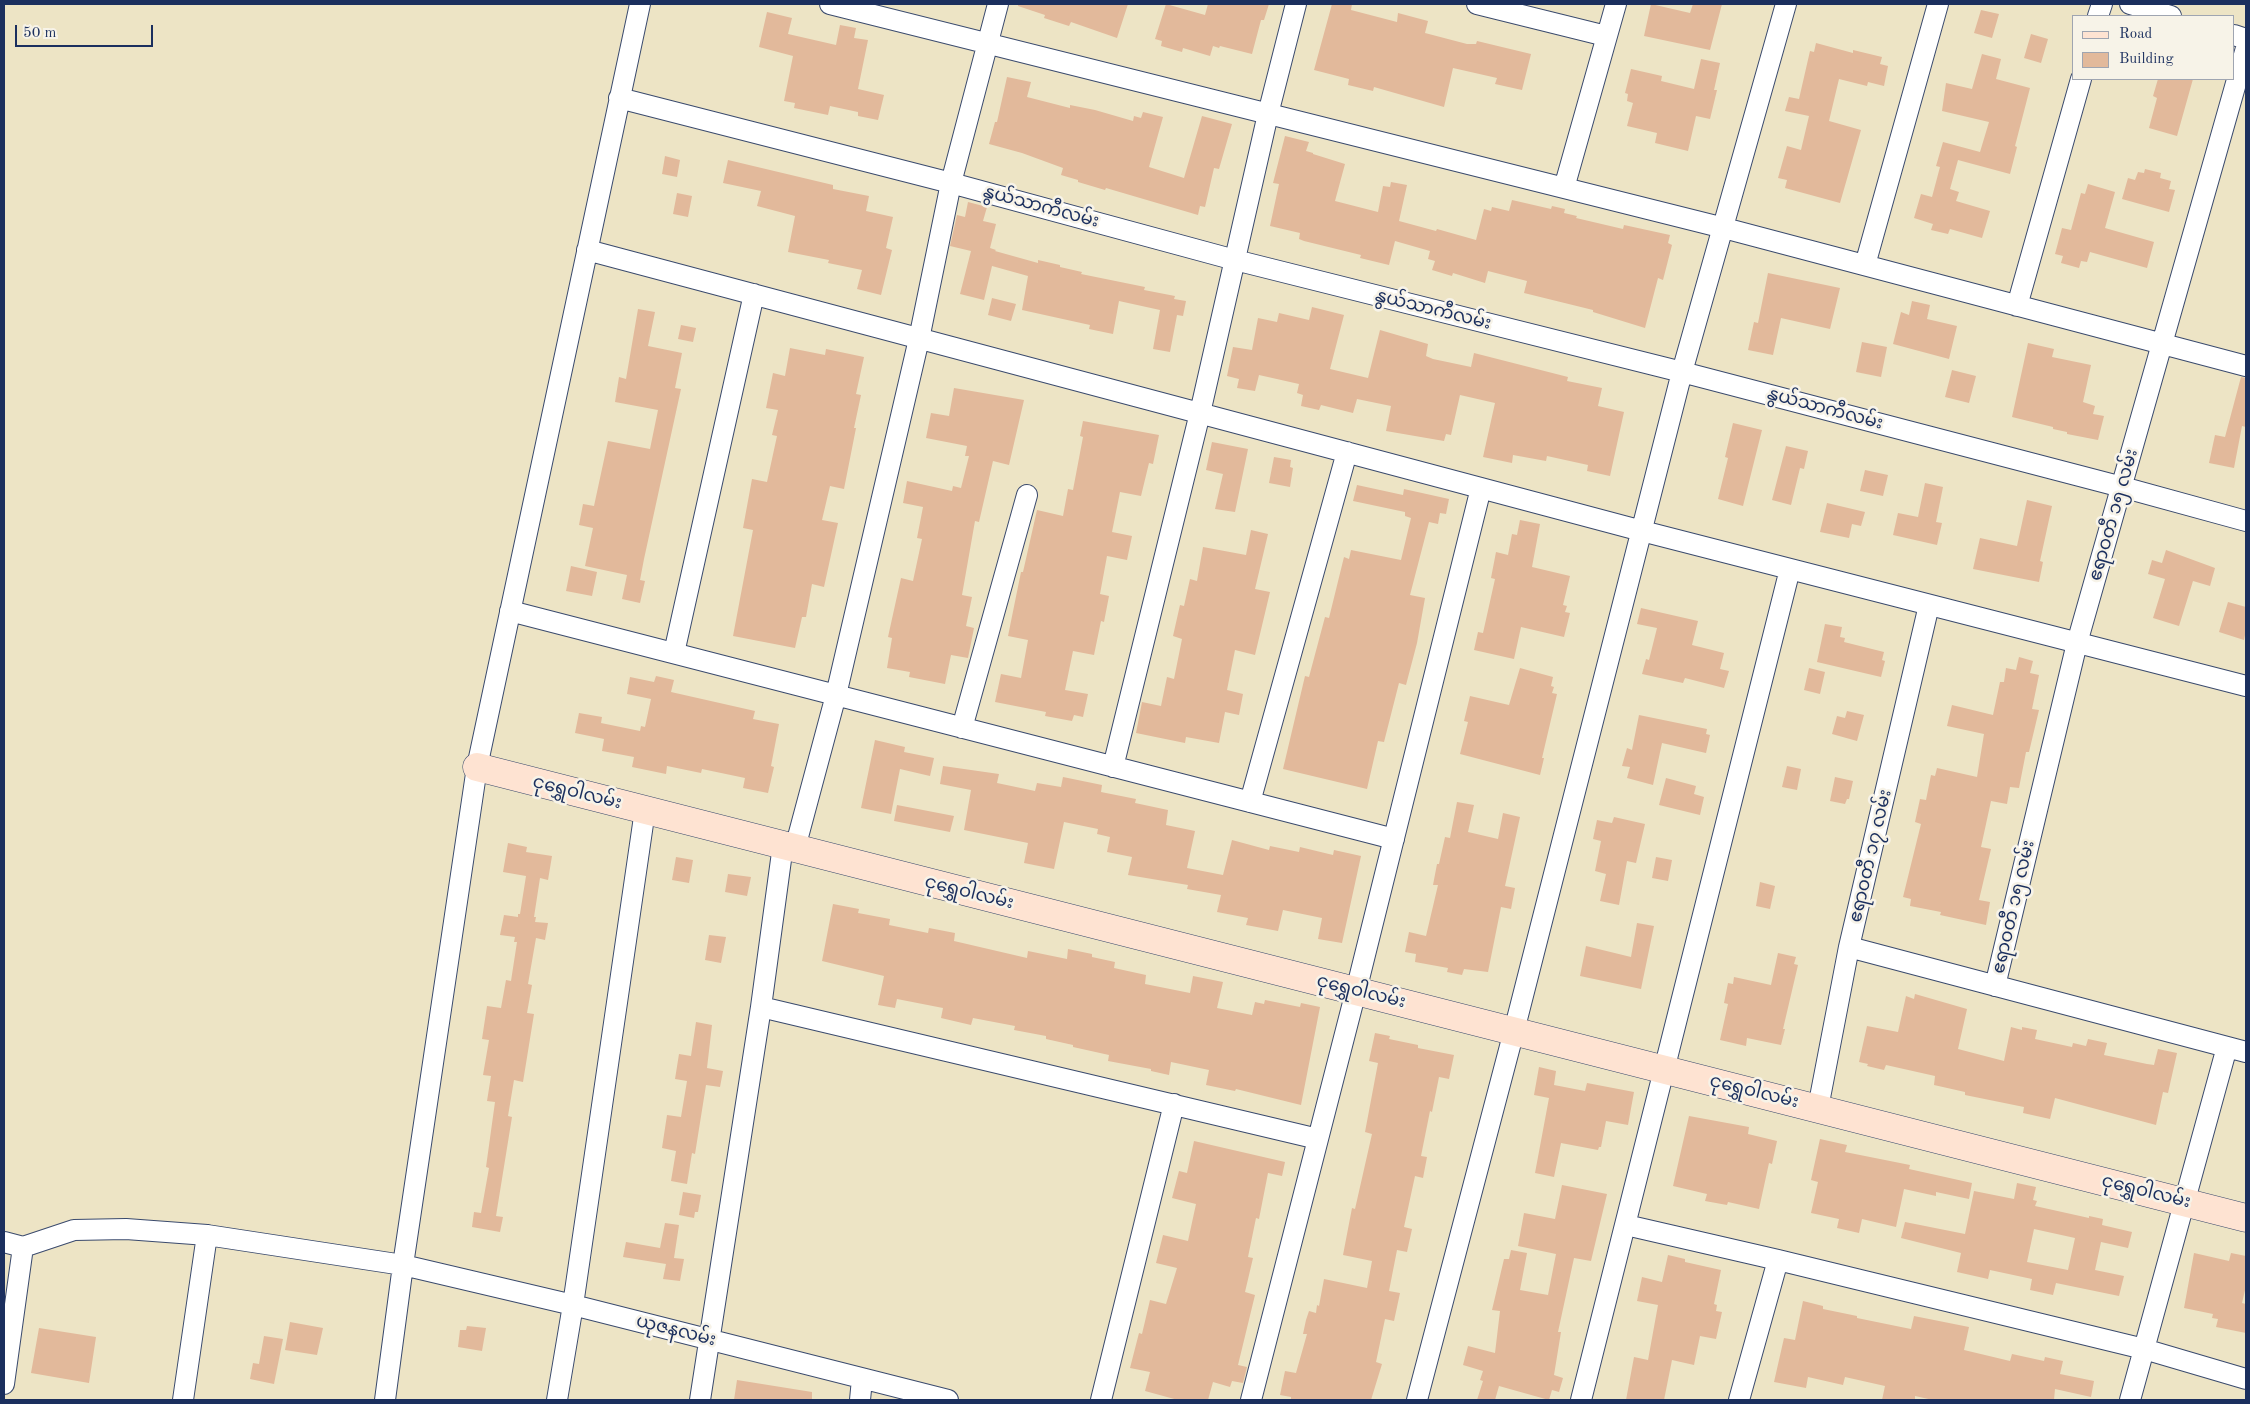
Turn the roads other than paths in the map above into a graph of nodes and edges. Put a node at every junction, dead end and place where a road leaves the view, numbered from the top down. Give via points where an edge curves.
1 (640, 4) edge
2 (830, 4) edge
3 (998, 4) edge
4 (1296, 4) edge
5 (1477, 4) edge
6 (1616, 4) edge
7 (1786, 4) edge
8 (1938, 4) edge
9 (2130, 4) edge
10 (2168, 15) edge
11 (1606, 36) junction
12 (989, 44) junction
13 (2246, 48) edge
14 (2081, 80) edge
15 (619, 98) junction
16 (1268, 114) junction
17 (951, 183) junction
18 (1564, 188) junction
19 (1724, 228) junction
20 (587, 250) junction
21 (1235, 260) junction
22 (1865, 265) junction
23 (754, 294) junction
24 (2017, 306) junction
25 (919, 338) junction
26 (2162, 344) junction
27 (2246, 366) edge
28 (1682, 372) junction
29 (1200, 413) junction
30 (1347, 452) junction
31 (2122, 487) junction
32 (1481, 488) junction
33 (1027, 495) dead end
34 (2246, 521) edge
35 (1642, 531) junction
36 (1790, 569) junction
37 (1929, 605) junction
38 (510, 611) junction
39 (2077, 643) junction
40 (674, 653) junction
41 (2246, 686) edge
42 (836, 695) junction
43 (962, 728) junction
44 (477, 767) junction
45 (1113, 767) junction
46 (1250, 802) junction
47 (645, 810) junction
48 (1394, 839) junction
49 (789, 847) junction
50 (1850, 947) junction
51 (1995, 986) junction
52 (1356, 991) junction
53 (761, 1007) junction
54 (1514, 1031) junction
55 (2237, 1049) edge
56 (1665, 1070) junction
57 (1174, 1104) junction
58 (1818, 1108) junction
59 (1318, 1138) junction
60 (2186, 1202) junction
61 (2246, 1218) edge
62 (1626, 1225) junction
63 (208, 1235) junction
64 (4, 1242) edge
65 (23, 1246) junction
66 (1778, 1260) junction
67 (403, 1265) junction
68 (573, 1305) junction
69 (709, 1340) junction
70 (2144, 1350) junction
71 (862, 1379) junction
72 (2246, 1380) edge
73 (4, 1384) edge
74 (183, 1400) edge
75 (385, 1400) edge
76 (557, 1400) edge
77 (700, 1400) edge
78 (860, 1400) edge
79 (948, 1400) edge
80 (1101, 1400) edge
81 (1251, 1400) edge
82 (1417, 1400) edge
83 (1581, 1400) edge
84 (1739, 1400) edge
85 (2130, 1400) edge

1 - 15 street
2 - 12 street
3 - 12 street
4 - 16 street
5 - 11 street
6 - 11 street
7 - 19 street
8 - 22 street
9 - 10 street
11 - 18 street
12 - 16 street
12 - 17 street
13 - 26 street, ဧရာဝတီ ၁၅ လမ်း
14 - 24 street
15 - 17 street, နွယ်သာကီလမ်း
15 - 20 street
16 - 18 street
16 - 21 street
17 - 21 street, နွယ်သာကီလမ်း
17 - 25 street
18 - 19 street
19 - 22 street
19 - 28 street
20 - 23 street
20 - 38 street
21 - 28 street, နွယ်သာကီလမ်း
21 - 29 street
22 - 24 street
23 - 25 street
23 - 40 street
24 - 26 street
25 - 29 street
25 - 42 street
26 - 27 street
26 - 31 street, ဧရာဝတီ ၁၅ လမ်း
28 - 31 street, နွယ်သာကီလမ်း
28 - 35 street
29 - 30 street
29 - 45 street
30 - 32 street
30 - 46 street
31 - 34 street, နွယ်သာကီလမ်း
31 - 39 street, ဧရာဝတီ ၁၅ လမ်း
32 - 35 street
32 - 48 street
33 - 43 street
35 - 36 street
35 - 54 street
36 - 37 street
36 - 56 street
37 - 39 street
37 - 50 street, ဧရာဝတီ ၁၇ လမ်း
38 - 40 street
38 - 44 street
39 - 41 street
39 - 51 street, ဧရာဝတီ ၁၅ လမ်း
40 - 42 street
42 - 43 street
42 - 49 street
43 - 45 street
44 - 47 street, ငုရွှေဝါလမ်း
44 - 67 street
45 - 46 street
46 - 48 street
47 - 49 street, ငုရွှေဝါလမ်း
47 - 68 street
48 - 52 street
49 - 52 street, ငုရွှေဝါလမ်း
49 - 53 street
50 - 51 street
50 - 58 street, ဧရာဝတီ ၁၇ လမ်း
51 - 55 street
52 - 54 street, ငုရွှေဝါလမ်း
52 - 59 street
53 - 57 street
53 - 69 street
54 - 56 street, ငုရွှေဝါလမ်း
54 - 82 street
55 - 60 street
56 - 58 street, ငုရွှေဝါလမ်း
56 - 62 street
57 - 59 street
57 - 80 street
58 - 60 street, ငုရွှေဝါလမ်း
59 - 81 street
60 - 61 street, ငုရွှေဝါလမ်း
60 - 70 street
62 - 66 street
62 - 83 street
63 - 65 street, ယုဇနလမ်း via 126,1229 74,1230
63 - 67 street, ယုဇနလမ်း
63 - 74 street
64 - 65 street
65 - 73 street
66 - 70 street
66 - 84 street
67 - 68 street, ယုဇနလမ်း
67 - 75 street
68 - 69 street, ယုဇနလမ်း
68 - 76 street
69 - 71 street, ယုဇနလမ်း
69 - 77 street
70 - 72 street
70 - 85 street
71 - 78 street
71 - 79 street, ယုဇနလမ်း

